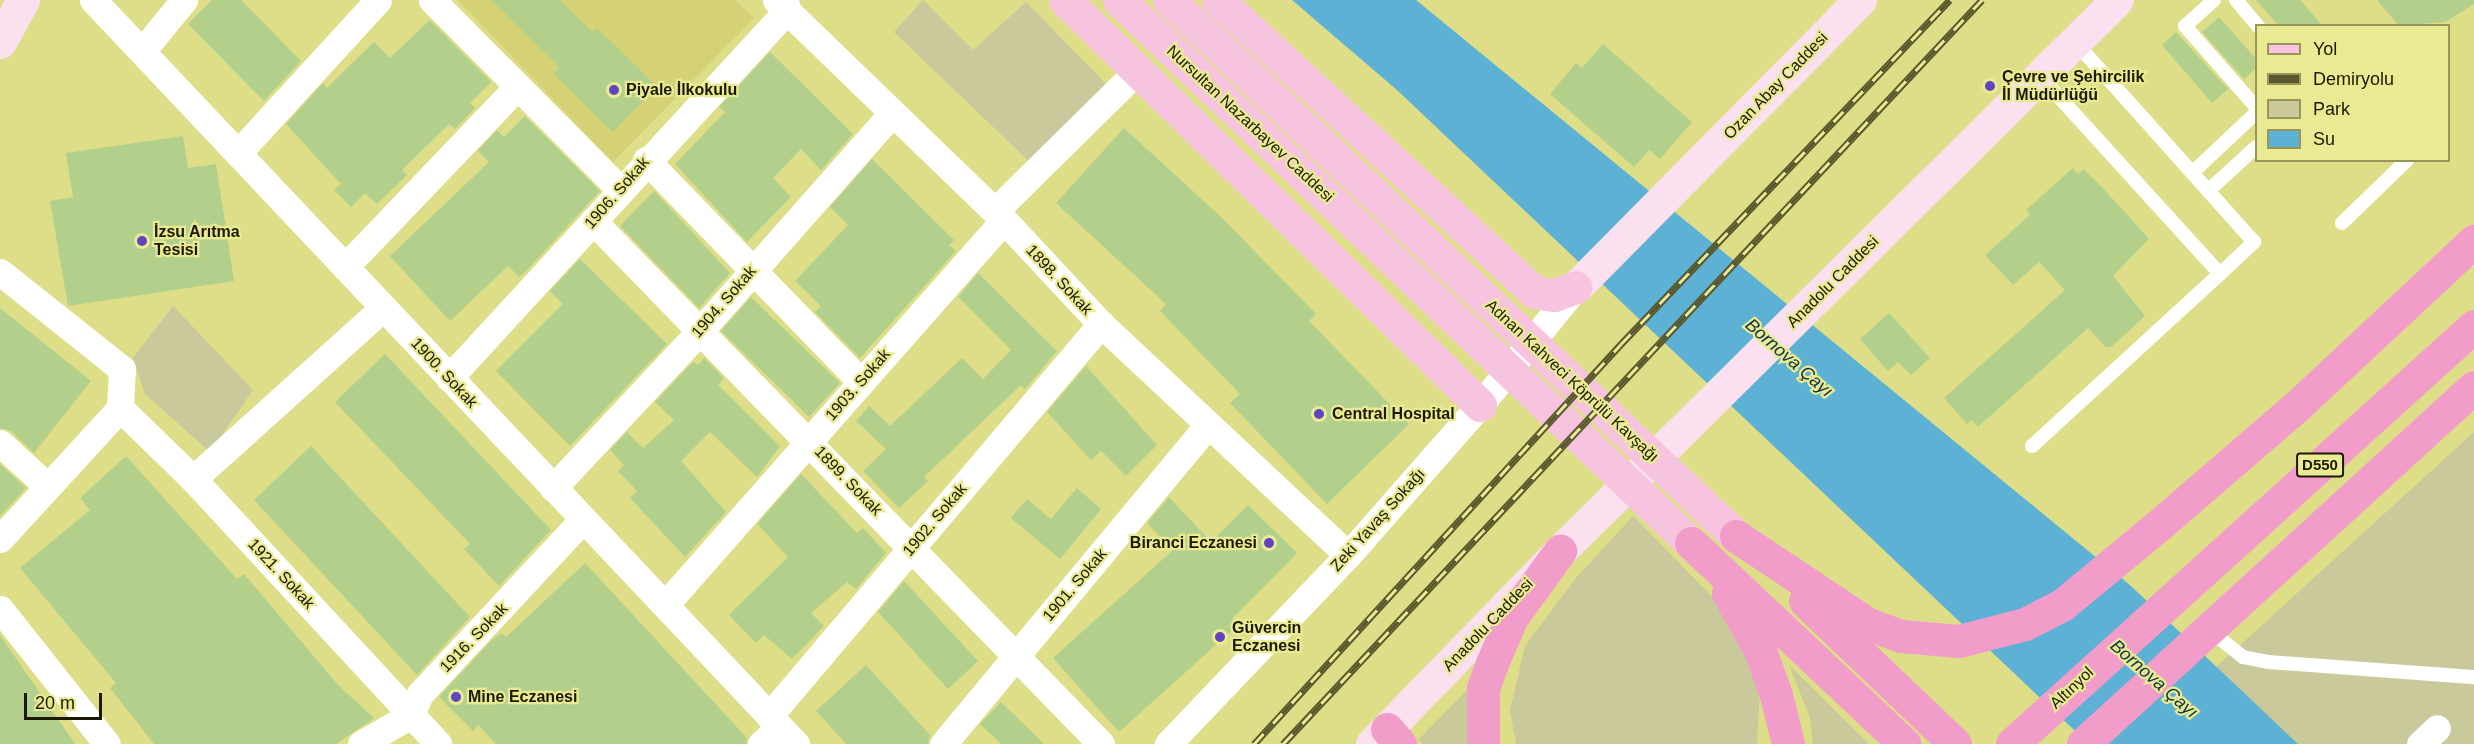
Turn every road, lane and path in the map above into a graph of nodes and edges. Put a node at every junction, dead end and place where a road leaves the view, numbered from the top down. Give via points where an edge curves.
1 (23, 0) edge
2 (93, 0) edge
3 (184, 0) edge
4 (378, 0) edge
5 (432, 0) edge
6 (1065, 0) edge
7 (1119, 0) edge
8 (1169, 0) edge
9 (1218, 0) edge
10 (1860, 0) edge
11 (2117, 0) edge
12 (2214, 0) edge
13 (2236, 0) edge
14 (782, 3) edge
15 (2256, 24) edge
16 (2074, 40) junction
17 (0, 42) edge
18 (143, 50) junction
19 (1138, 70) junction
20 (2038, 74) junction
21 (517, 87) junction
22 (2255, 106) edge
23 (892, 113) junction
24 (2255, 114) edge
25 (2255, 148) edge
26 (237, 153) junction
27 (646, 160) junction
28 (2405, 162) edge
29 (2192, 173) junction
30 (621, 190) junction
31 (2208, 191) junction
32 (999, 215) junction
33 (593, 221) junction
34 (2342, 223) dead end
35 (1408, 226) joint
36 (2474, 241) edge
37 (1381, 248) joint
38 (345, 267) junction
39 (752, 270) junction
40 (0, 272) edge
41 (2474, 273) edge
42 (2220, 274) junction
43 (1576, 287) junction
44 (383, 308) junction
45 (1101, 324) junction
46 (2474, 326) edge
47 (700, 332) junction
48 (449, 378) junction
49 (861, 382) junction
50 (2474, 387) edge
51 (1480, 405) junction
52 (2298, 405) junction
53 (120, 408) junction
54 (1208, 425) junction
55 (810, 441) junction
56 (0, 443) edge
57 (2032, 446) dead end
58 (193, 479) junction
59 (46, 485) junction
60 (553, 488) junction
61 (582, 520) junction
62 (1736, 536) junction
63 (0, 539) edge
64 (1691, 543) junction
65 (912, 547) junction
66 (1560, 551) junction
67 (1348, 555) junction
68 (665, 605) junction
69 (0, 609) edge
70 (2200, 634) junction
71 (1015, 657) junction
72 (2474, 677) edge
73 (1776, 695) junction
74 (411, 715) junction
75 (776, 733) edge
76 (2022, 735) edge
77 (1386, 739) edge
78 (108, 744) edge
79 (360, 744) edge
80 (438, 744) edge
81 (943, 744) edge
82 (1101, 744) edge
83 (1168, 744) edge
84 (1483, 744) edge
85 (1774, 744) edge
86 (1788, 744) edge
87 (1904, 744) edge
88 (1954, 744) edge
89 (2083, 744) edge

1 - 17 main road
2 - 18 street, 1900. Sokak
3 - 18 street
4 - 26 street
5 - 21 street
6 - 19 main road
7 - 37 main road, Nursultan Nazarbayev Caddesi
8 - 35 main road, Nursultan Nazarbayev Caddesi
9 - 43 main road via 1534,292 1554,295
10 - 43 main road, Ozan Abay Caddesi
11 - 16 main road, Anadolu Caddesi
12 - 22 lane via 2185,26
13 - 15 lane
14 - 23 street, 1898. Sokak
14 - 27 street, 1906. Sokak
16 - 20 main road, Anadolu Caddesi
16 - 29 lane
18 - 26 street, 1900. Sokak
19 - 32 street, 1903. Sokak
19 - 51 main road
20 - 42 lane
20 - 66 main road, Anadolu Caddesi via 1803,313
21 - 30 street
21 - 38 street
23 - 32 street, 1898. Sokak
23 - 39 street, 1904. Sokak
24 - 29 lane
25 - 31 lane
26 - 38 street, 1900. Sokak
27 - 30 street, 1906. Sokak
27 - 39 street
28 - 34 lane
29 - 31 lane
30 - 33 street, 1906. Sokak
31 - 42 lane via 2253,243
32 - 45 street, 1898. Sokak
32 - 49 street, 1903. Sokak
33 - 47 street, 1899. Sokak
33 - 48 street, 1906. Sokak
35 - 62 main road, Adnan Kahveci Köprülü Kavşağı
36 - 52 highway
37 - 64 main road, Adnan Kahveci Köprülü Kavşağı
38 - 44 street, 1900. Sokak
39 - 47 street, 1904. Sokak
39 - 49 street
40 - 53 street via 122,369
41 - 52 highway
42 - 57 lane
43 - 51 street, Zeki Yavaş Sokağı
44 - 48 street, 1900. Sokak
44 - 58 street
45 - 54 street, 1898. Sokak
45 - 65 street, 1902. Sokak
46 - 76 highway, Altınyol / D550
47 - 55 street, 1899. Sokak
47 - 60 street, 1904. Sokak
48 - 60 street, 1900. Sokak
49 - 55 street, 1903. Sokak
50 - 70 highway, D550
51 - 67 street, Zeki Yavaş Sokağı
52 - 62 highway via 2062,605 2025,624 1988,636 1931,640 1868,624
53 - 58 street, 1921. Sokak
53 - 59 street
54 - 67 street, 1898. Sokak
54 - 71 street, 1901. Sokak
55 - 65 street, 1899. Sokak
55 - 68 street, 1903. Sokak
56 - 59 street
58 - 74 street, 1921. Sokak
59 - 63 street
60 - 61 street, 1900. Sokak
61 - 68 street, 1900. Sokak
61 - 74 street, 1916. Sokak via 420,694
62 - 88 highway
64 - 73 highway via 1737,605 1760,650
64 - 87 highway
65 - 71 street, 1899. Sokak
65 - 75 street, 1902. Sokak
66 - 77 main road, Anadolu Caddesi
66 - 84 highway via 1512,617 1492,663 1483,688
67 - 83 street, Zeki Yavaş Sokağı
68 - 75 street, 1900. Sokak
69 - 78 street
70 - 72 lane via 2243,657 2268,662
70 - 89 highway
71 - 81 street, 1901. Sokak
71 - 82 street, 1899. Sokak
73 - 85 highway
73 - 86 highway
74 - 79 street
74 - 80 street, 1921. Sokak

